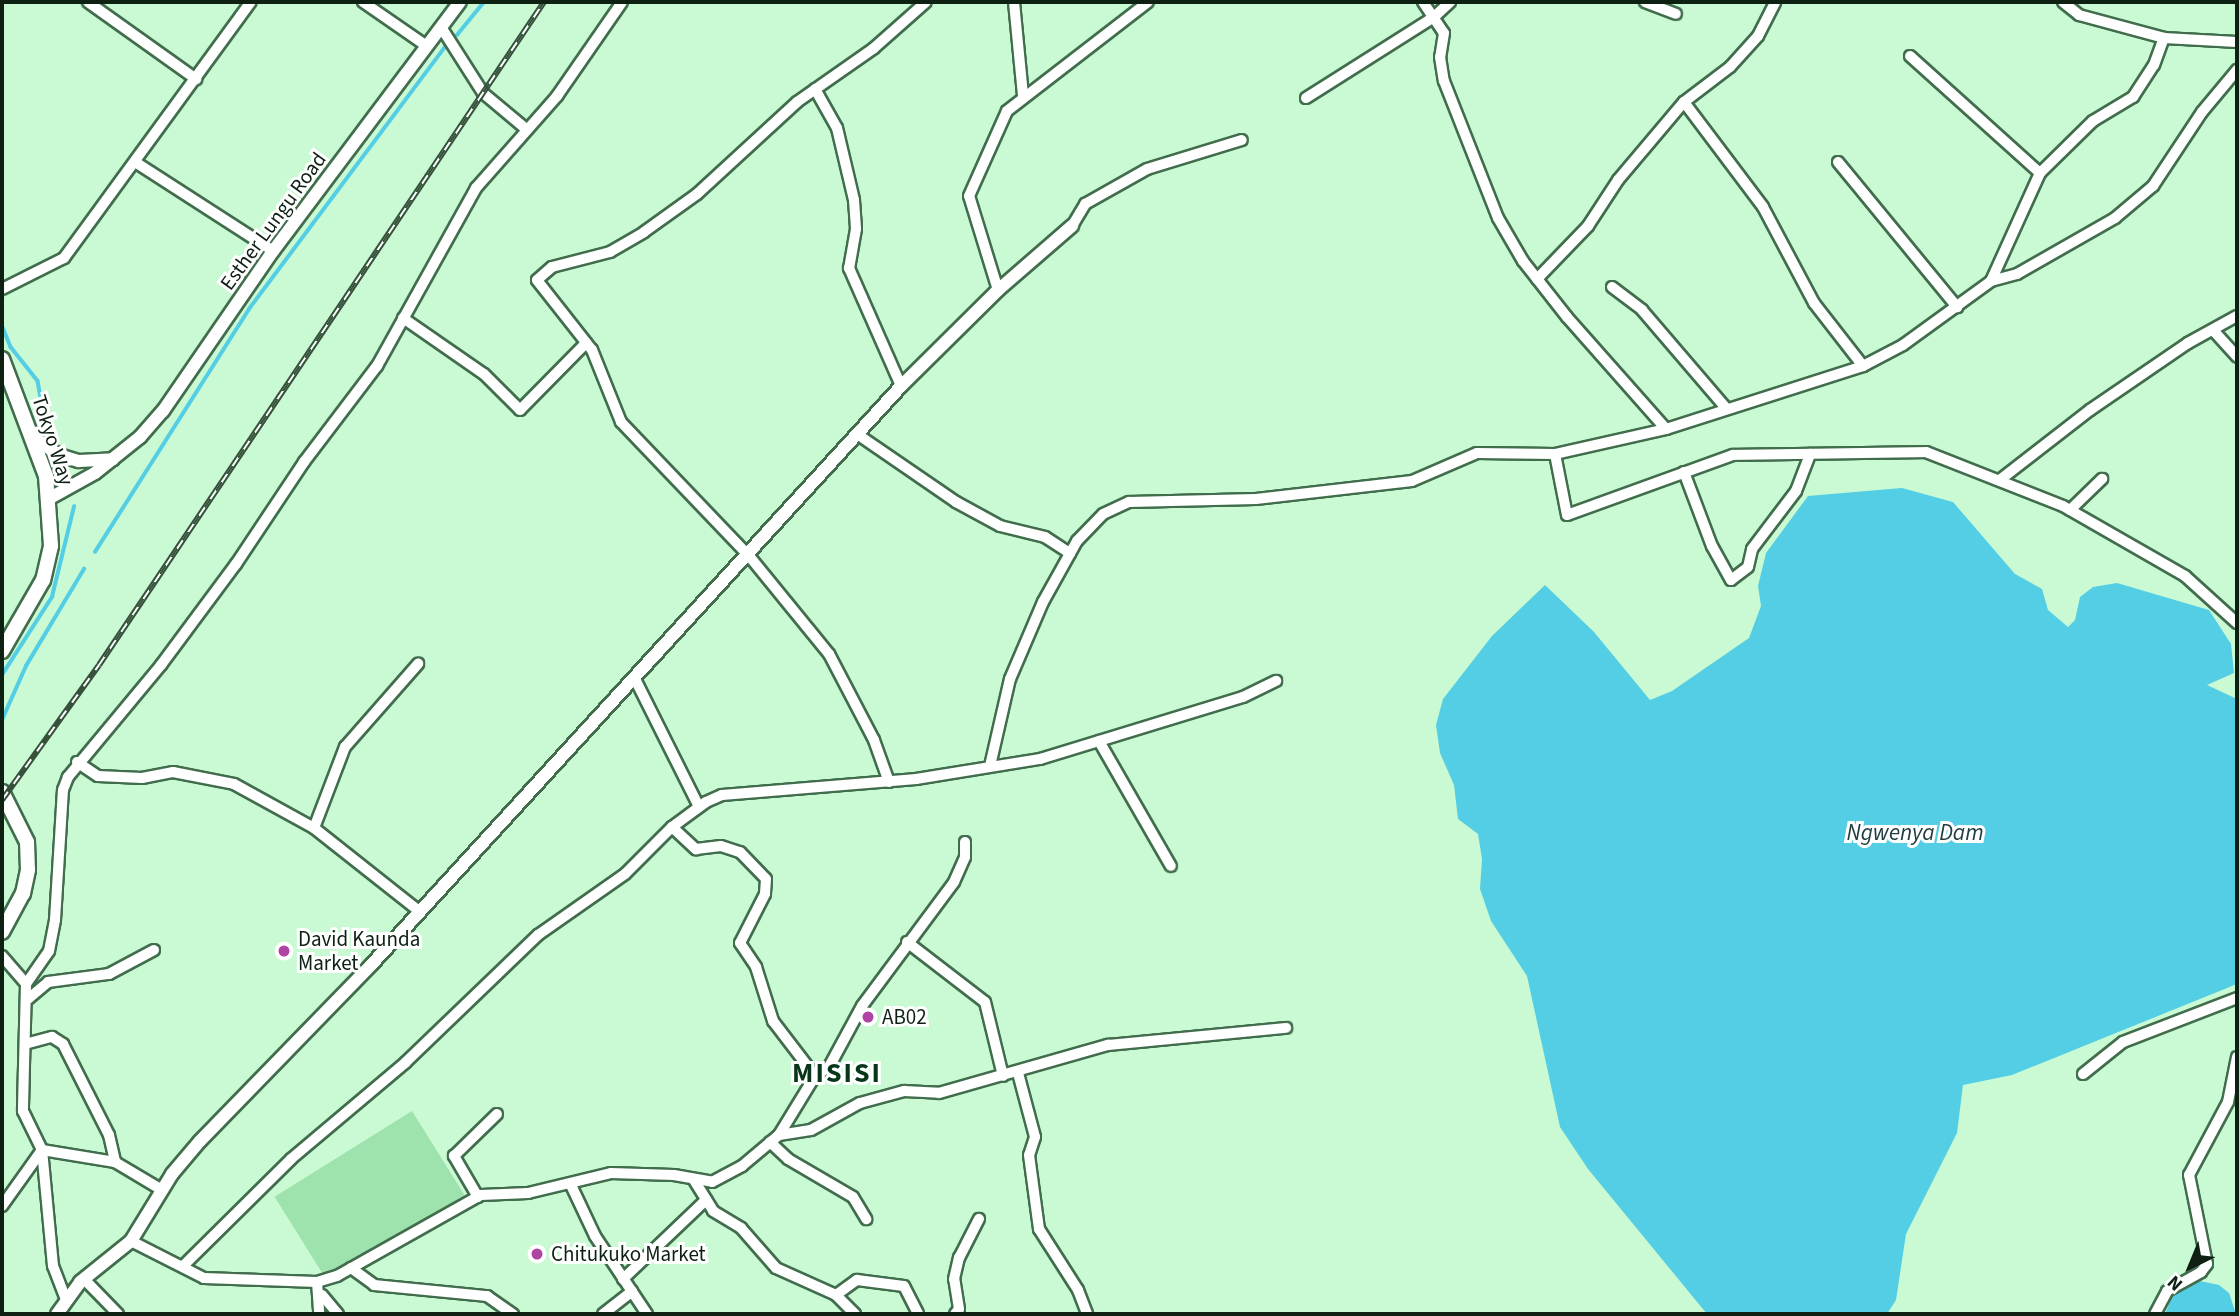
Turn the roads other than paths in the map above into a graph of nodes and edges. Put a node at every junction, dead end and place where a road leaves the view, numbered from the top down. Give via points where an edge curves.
1 (88, 2) edge
2 (251, 2) edge
3 (363, 2) edge
4 (460, 2) edge
5 (622, 2) edge
6 (926, 2) edge
7 (1014, 2) edge
8 (1148, 2) edge
9 (1423, 2) edge
10 (1450, 2) edge
11 (1644, 2) edge
12 (1775, 2) edge
13 (2063, 2) edge
14 (1676, 14) dead end
15 (1434, 17) junction
16 (441, 27) junction
17 (2164, 38) junction
18 (2237, 42) edge
19 (425, 45) junction
20 (1910, 56) dead end
21 (2237, 70) edge
22 (196, 79) junction
23 (815, 89) junction
24 (1023, 96) junction
25 (1306, 98) dead end
26 (1684, 102) junction
27 (526, 129) junction
28 (1242, 140) dead end
29 (135, 162) junction
30 (1838, 162) dead end
31 (2040, 173) junction
32 (1072, 226) joint
33 (273, 251) junction
34 (1537, 279) junction
35 (1992, 281) junction
36 (1612, 286) dead end
37 (2, 289) edge
38 (998, 290) junction
39 (1957, 307) junction
40 (2237, 316) edge
41 (403, 318) junction
42 (2213, 330) junction
43 (586, 343) junction
44 (2237, 357) edge
45 (2, 359) edge
46 (1863, 366) junction
47 (901, 386) junction
48 (1727, 409) junction
49 (1666, 429) junction
50 (857, 434) junction
51 (33, 437) junction
52 (1555, 454) junction
53 (1810, 454) junction
54 (114, 458) junction
55 (1684, 472) junction
56 (2001, 479) junction
57 (2102, 479) dead end
58 (50, 498) junction
59 (2070, 510) junction
60 (1070, 553) junction
61 (749, 556) junction
62 (2237, 623) edge
63 (2, 651) edge
64 (418, 664) dead end
65 (635, 679) junction
66 (1276, 681) dead end
67 (1099, 741) junction
68 (78, 762) junction
69 (990, 766) junction
70 (889, 782) junction
71 (2, 792) edge
72 (699, 807) junction
73 (672, 827) junction
74 (314, 828) junction
75 (965, 842) dead end
76 (1171, 866) dead end
77 (419, 911) junction
78 (2, 932) edge
79 (907, 942) junction
80 (154, 950) dead end
81 (2, 956) edge
82 (26, 984) junction
83 (2237, 998) edge
84 (27, 999) junction
85 (1286, 1028) dead end
86 (25, 1044) junction
87 (2237, 1057) edge
88 (1018, 1073) junction
89 (2083, 1074) dead end
90 (815, 1076) junction
91 (1003, 1076) junction
92 (497, 1114) dead end
93 (774, 1138) junction
94 (42, 1150) junction
95 (115, 1162) junction
96 (694, 1180) junction
97 (571, 1185) junction
98 (162, 1190) junction
99 (478, 1197) junction
100 (706, 1200) junction
101 (2, 1206) edge
102 (866, 1219) dead end
103 (979, 1219) dead end
104 (131, 1241) junction
105 (183, 1266) junction
106 (351, 1268) junction
107 (84, 1279) junction
108 (623, 1279) junction
109 (317, 1282) junction
110 (632, 1291) junction
111 (321, 1294) junction
112 (836, 1295) junction
113 (65, 1297) junction
114 (57, 1314) edge
115 (118, 1314) edge
116 (320, 1314) edge
117 (338, 1314) edge
118 (513, 1314) edge
119 (603, 1314) edge
120 (647, 1314) edge
121 (855, 1314) edge
122 (918, 1314) edge
123 (955, 1314) edge
124 (1087, 1314) edge
125 (2155, 1314) edge

1 - 22 street
2 - 22 street
3 - 19 street
4 - 16 street, Esther Lungu Road
5 - 27 street via 556,96
6 - 23 street via 874,48
7 - 24 street
8 - 24 street
9 - 15 street
10 - 15 street
11 - 14 street
12 - 26 street via 1758,36 1730,67
13 - 17 street via 2078,15
15 - 25 street
15 - 34 street via 1444,33 1440,57 1444,81 1484,191
16 - 19 street, Esther Lungu Road
16 - 27 street via 483,93
17 - 18 street
17 - 31 street via 2154,65 2133,97 2093,121
19 - 33 street, Esther Lungu Road
20 - 31 street
21 - 35 street via 2202,112 2153,186 2105,224 2017,274
22 - 29 street
23 - 43 street via 696,194 625,244 541,273 538,286
23 - 47 street via 836,128 852,191 856,229 849,268
24 - 38 street via 1007,111 969,196
26 - 34 street via 1618,180 1588,226
26 - 46 street via 1763,207 1814,303
27 - 41 street via 476,188
28 - 32 street via 1147,169 1085,204
29 - 33 street
29 - 37 street via 64,258
30 - 39 street via 1871,208 1919,257
31 - 35 street
32 - 38 street
33 - 54 street, Esther Lungu Road via 163,411
34 - 49 street
35 - 39 street
36 - 48 street via 1642,310
38 - 47 street
39 - 46 street
40 - 42 street
41 - 43 street via 484,374 520,410
41 - 68 street via 377,366 303,462 191,627
42 - 44 street
42 - 56 street via 2090,410
43 - 61 street via 621,422
45 - 51 main road, Tokyo Way
46 - 48 street
47 - 50 street
48 - 49 street
49 - 52 street
50 - 60 street via 956,502 1000,526 1045,537
50 - 61 street
51 - 54 street via 58,455 79,461
51 - 58 main road, Tokyo Way
52 - 55 street via 1567,515
52 - 60 street via 1477,453 1412,481 1269,498 1129,502 1098,516
53 - 55 street via 1733,456
53 - 55 street via 1796,491 1752,549 1748,567 1731,580 1712,547
53 - 56 street via 1926,452
54 - 58 street, Esther Lungu Road
56 - 59 street
57 - 59 street
58 - 63 main road, Tokyo Way via 51,546 43,580
59 - 62 street via 2185,576
60 - 69 street via 1010,679
61 - 65 street
61 - 70 street via 829,654 874,740
64 - 74 street via 345,747
65 - 72 street
65 - 77 street
66 - 67 street via 1243,697
67 - 69 street via 1040,759
67 - 76 street
68 - 74 street via 98,776 142,778 173,772 214,778 265,799
68 - 82 street via 63,790 49,951
69 - 70 street
70 - 72 street via 722,795
71 - 78 main road via 24,832 28,870 23,893
72 - 73 street
73 - 90 street via 696,849 721,846 740,852 766,879 765,894 740,943 756,967 773,1021
73 - 105 street via 625,874 538,935 396,1072 299,1152
74 - 77 street
75 - 79 street via 961,869
77 - 98 street via 200,1141
79 - 90 street via 854,1018 829,1067
79 - 91 street via 985,1002
80 - 84 street via 109,974 48,982
81 - 82 street
82 - 84 street
83 - 89 street via 2123,1042
84 - 86 street
85 - 88 street via 1108,1045
86 - 94 street via 23,1111
86 - 95 street via 52,1037 63,1044 109,1136
87 - 125 street via 2228,1102 2189,1175 2207,1264 2167,1291
88 - 91 street
88 - 124 street via 1035,1137 1029,1155 1039,1228 1078,1290
90 - 93 street
91 - 93 street via 939,1093 904,1091 860,1103 811,1130
92 - 99 street via 454,1156
93 - 96 street via 723,1179
93 - 102 street via 788,1160 853,1197
94 - 95 street
94 - 101 street
94 - 113 street via 53,1266
95 - 98 street
96 - 97 street via 619,1173
96 - 100 street
97 - 99 street
97 - 108 street via 595,1236
98 - 104 street
99 - 106 street
100 - 108 street
100 - 112 street via 719,1217 741,1228 776,1268
103 - 123 street via 956,1268 954,1291 959,1309
104 - 105 street
104 - 107 street
105 - 109 street via 214,1280
106 - 109 street
106 - 118 street via 374,1286 487,1296
107 - 113 street
107 - 115 street
108 - 110 street
109 - 111 street
110 - 119 street
110 - 120 street
111 - 116 street
111 - 117 street
112 - 121 street
112 - 122 street via 857,1280 904,1286
113 - 114 street

